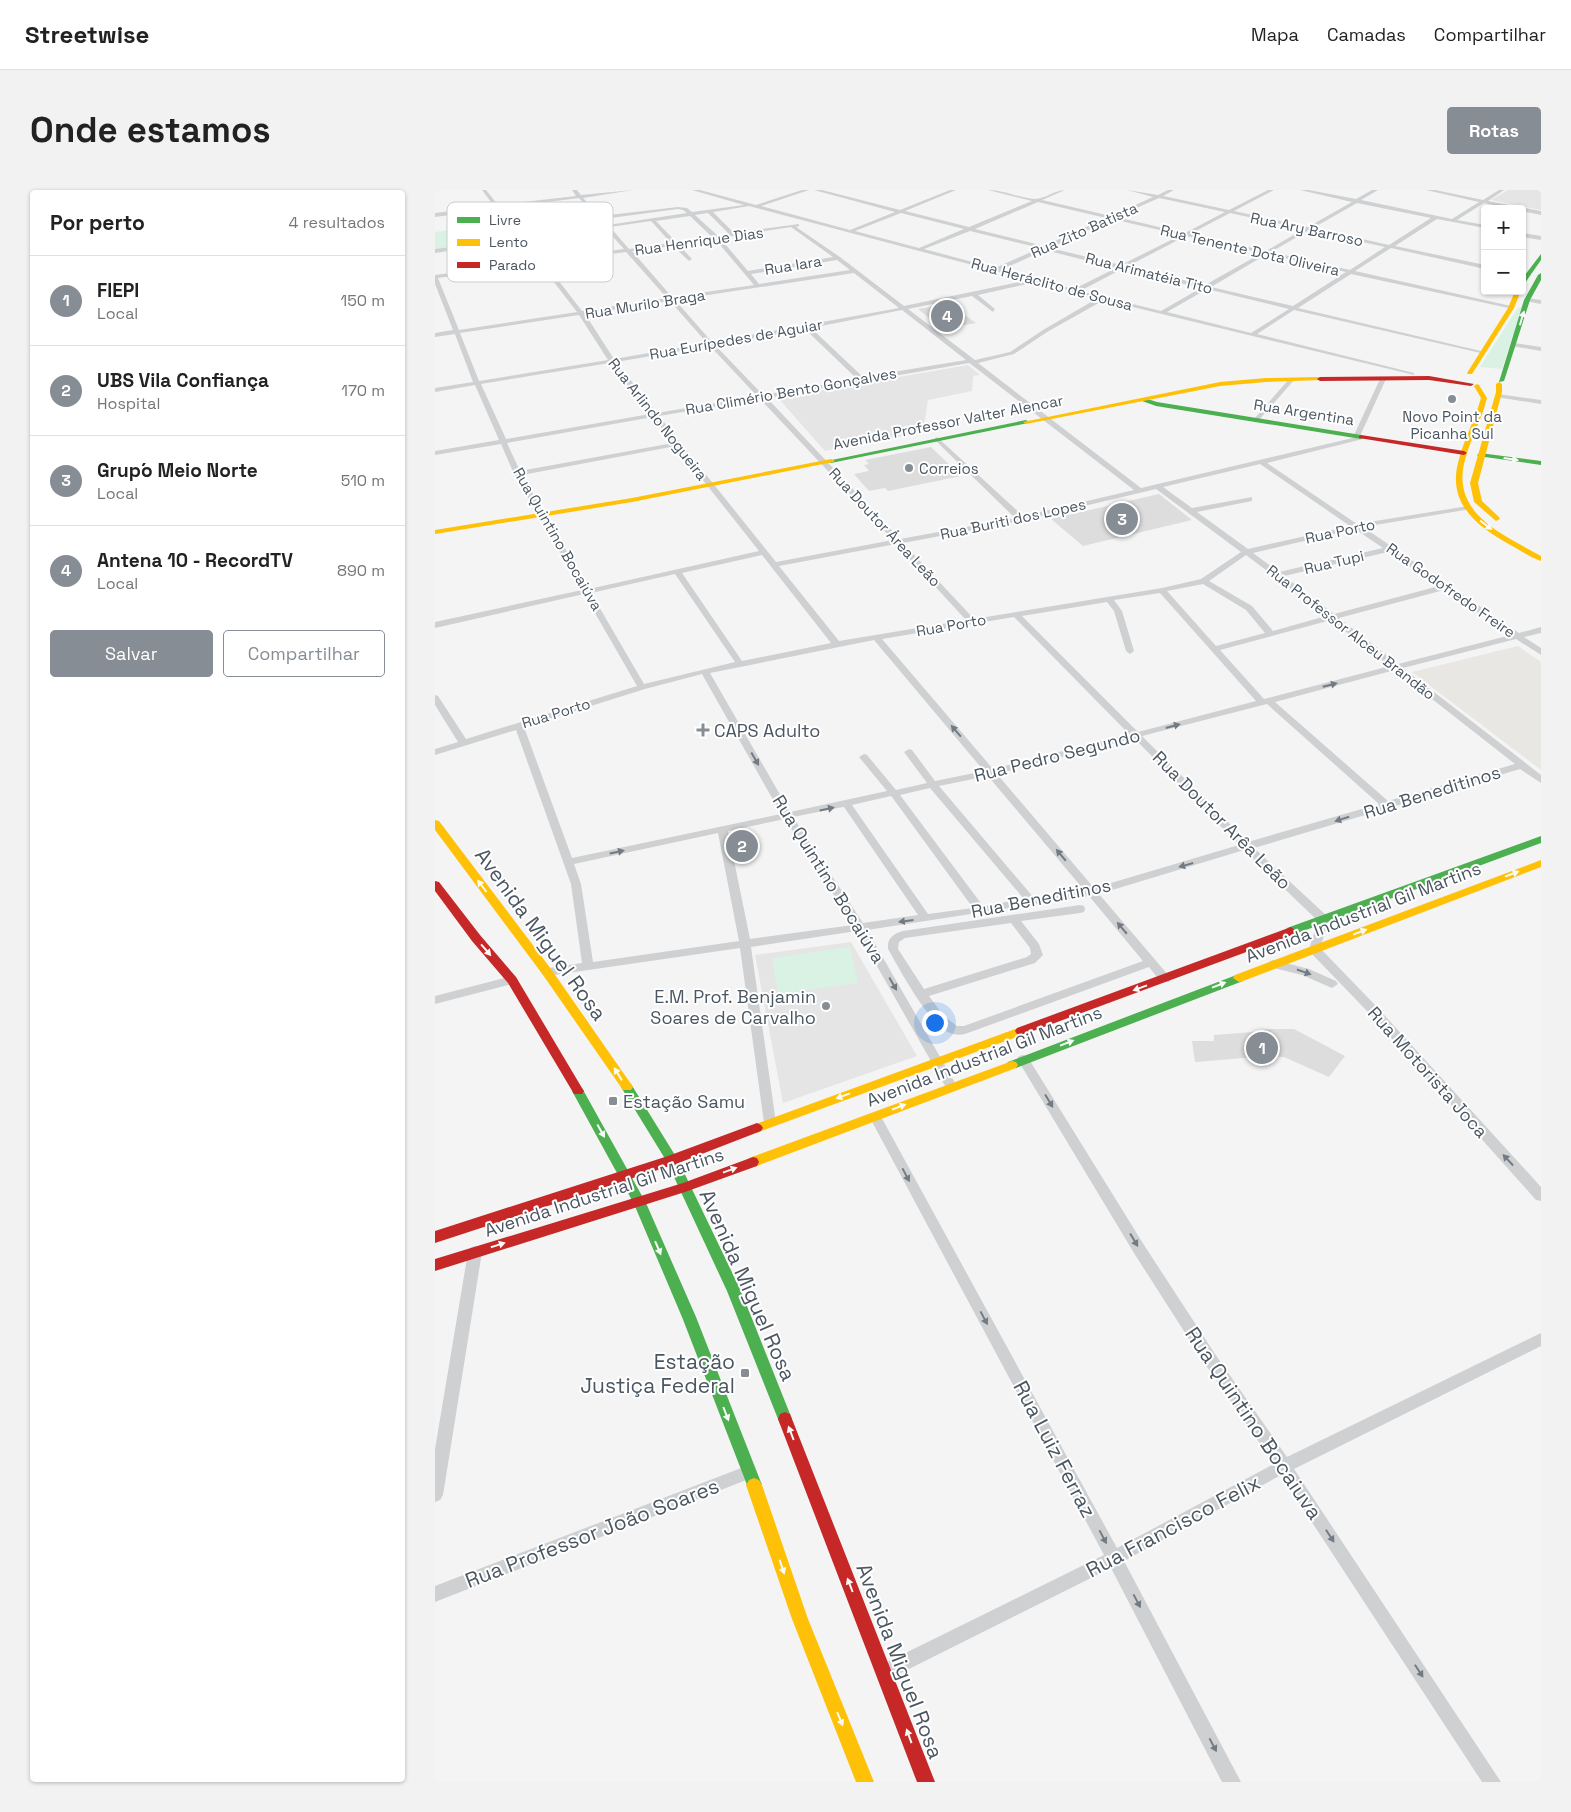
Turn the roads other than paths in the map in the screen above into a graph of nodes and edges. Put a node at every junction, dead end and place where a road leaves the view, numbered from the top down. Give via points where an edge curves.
1 (484, 190) edge
2 (574, 190) edge
3 (631, 190) edge
4 (694, 190) edge
5 (807, 190) edge
6 (816, 190) edge
7 (954, 190) edge
8 (990, 190) edge
9 (1063, 190) edge
10 (1129, 190) edge
11 (1171, 190) edge
12 (1272, 190) edge
13 (1302, 190) edge
14 (1333, 190) edge
15 (1376, 190) edge
16 (1428, 190) edge
17 (1502, 190) edge
18 (1365, 196) junction
19 (1158, 197) junction
20 (580, 198) junction
21 (1357, 201) junction
22 (1485, 201) junction
23 (493, 202) edge
24 (547, 202) edge
25 (584, 202) edge
26 (1036, 202) junction
27 (755, 206) junction
28 (678, 208) joint
29 (901, 211) junction
30 (710, 212) junction
31 (1229, 212) junction
32 (1541, 212) edge
33 (691, 215) junction
34 (613, 216) edge
35 (1436, 218) junction
36 (1111, 219) junction
37 (652, 220) junction
38 (813, 221) junction
39 (1452, 221) junction
40 (613, 225) edge
41 (792, 226) junction
42 (1481, 226) edge
43 (971, 229) junction
44 (1307, 229) junction
45 (851, 231) junction
46 (613, 234) edge
47 (733, 235) junction
48 (1183, 235) junction
49 (1526, 236) edge
50 (716, 237) junction
51 (1541, 238) edge
52 (674, 244) junction
53 (1044, 247) junction
54 (1388, 247) junction
55 (921, 249) junction
56 (627, 251) junction
57 (613, 253) edge
58 (1265, 253) junction
59 (1541, 256) edge
60 (838, 258) junction
61 (689, 259) dead end
62 (1481, 266) edge
63 (1120, 267) junction
64 (996, 270) junction
65 (855, 271) junction
66 (748, 273) junction
67 (1353, 273) junction
68 (1526, 275) edge
69 (1541, 275) edge
70 (435, 277) edge
71 (1036, 280) junction
72 (557, 282) edge
73 (758, 286) junction
74 (1206, 288) junction
75 (1075, 291) junction
76 (973, 294) junction
77 (1516, 295) edge
78 (1103, 298) junction
79 (671, 300) junction
80 (1527, 300) junction
81 (1541, 302) edge
82 (1295, 308) junction
83 (1511, 308) junction
84 (905, 309) junction
85 (993, 310) dead end
86 (1163, 312) junction
87 (581, 314) junction
88 (807, 327) junction
89 (458, 332) junction
90 (1253, 334) junction
91 (435, 336) edge
92 (711, 344) junction
93 (1513, 345) junction
94 (1541, 349) edge
95 (1483, 353) junction
96 (612, 361) junction
97 (971, 362) junction
98 (1412, 374) junction
99 (1495, 378) junction
100 (1292, 379) junction
101 (1383, 379) junction
102 (1471, 379) junction
103 (862, 380) junction
104 (477, 383) junction
105 (435, 390) edge
106 (760, 396) junction
107 (1498, 396) junction
108 (1138, 397) junction
109 (1541, 402) edge
110 (654, 414) junction
111 (1042, 415) junction
112 (1256, 420) junction
113 (1361, 436) junction
114 (937, 439) junction
115 (505, 441) junction
116 (678, 444) junction
117 (435, 453) edge
118 (1464, 453) junction
119 (1480, 455) junction
120 (822, 459) junction
121 (1261, 462) junction
122 (1541, 464) edge
123 (518, 474) junction
124 (708, 482) junction
125 (1158, 487) junction
126 (1140, 491) junction
127 (1249, 499) dead end
128 (1465, 508) junction
129 (1191, 511) junction
130 (539, 512) junction
131 (1021, 519) junction
132 (435, 526) edge
133 (1358, 526) junction
134 (435, 532) edge
135 (899, 543) junction
136 (1391, 549) junction
137 (765, 552) junction
138 (1246, 552) junction
139 (1539, 553) edge
140 (776, 564) junction
141 (677, 571) junction
142 (1278, 575) junction
143 (1205, 581) junction
144 (1445, 588) junction
145 (1162, 590) junction
146 (588, 591) junction
147 (1108, 598) junction
148 (1016, 614) junction
149 (1332, 618) junction
150 (971, 621) junction
151 (435, 625) edge
152 (1541, 630) edge
153 (1271, 634) junction
154 (1517, 636) junction
155 (875, 637) junction
156 (837, 644) junction
157 (1214, 649) junction
158 (1129, 651) dead end
159 (1541, 652) edge
160 (740, 664) junction
161 (1397, 668) junction
162 (705, 671) junction
163 (642, 687) junction
164 (435, 698) edge
165 (1265, 701) junction
166 (519, 725) junction
167 (1137, 736) junction
168 (464, 742) junction
169 (435, 752) edge
170 (909, 752) dead end
171 (864, 757) dead end
172 (1522, 765) junction
173 (992, 772) junction
174 (1541, 780) edge
175 (933, 786) junction
176 (895, 795) junction
177 (847, 805) junction
178 (1387, 806) junction
179 (788, 817) junction
180 (435, 823) edge
181 (723, 831) junction
182 (1541, 839) edge
183 (1248, 848) junction
184 (569, 862) junction
185 (1541, 863) edge
186 (435, 884) edge
187 (1092, 892) junction
188 (1032, 902) junction
189 (1080, 909) dead end
190 (980, 910) junction
191 (925, 918) junction
192 (1014, 919) junction
193 (1323, 920) junction
194 (860, 927) junction
195 (745, 943) junction
196 (1314, 949) junction
197 (1151, 962) junction
198 (588, 964) junction
199 (1274, 964) junction
200 (547, 972) junction
201 (1165, 979) junction
202 (512, 980) junction
203 (1332, 984) dead end
204 (921, 994) junction
205 (435, 1000) edge
206 (1023, 1060) junction
207 (939, 1062) junction
208 (952, 1088) junction
209 (875, 1116) junction
210 (770, 1123) junction
211 (672, 1160) junction
212 (625, 1176) junction
213 (685, 1187) junction
214 (1541, 1196) edge
215 (640, 1202) junction
216 (435, 1237) edge
217 (475, 1252) junction
218 (435, 1265) edge
219 (1541, 1339) edge
220 (1284, 1466) junction
221 (749, 1472) junction
222 (435, 1495) edge
223 (1114, 1558) junction
224 (435, 1594) edge
225 (885, 1672) junction
226 (864, 1782) edge
227 (926, 1782) edge
228 (1232, 1782) edge
229 (1492, 1782) edge

1 - 23 street, Rua Arlindo Nogueira
2 - 20 street, Rua Doutor Área Leão
3 - 20 street
4 - 27 street, Rua Heráclito de Sousa
5 - 27 street
6 - 29 street, Rua Arimatéia Tito
7 - 29 street
8 - 26 street, Rua Tenente Dota Oliveira
9 - 26 street
10 - 19 street, Rua Ary Barroso
11 - 19 street, Rua Zito Batista
12 - 31 street
13 - 21 street
14 - 18 street
15 - 18 street
16 - 22 street
17 - 22 street
18 - 21 street
19 - 31 street, Rua Ary Barroso
19 - 36 street, Rua Zito Batista
20 - 24 street
20 - 25 street, Rua Doutor Área Leão
21 - 35 street
21 - 44 street
22 - 32 street
22 - 39 street
26 - 36 street, Rua Tenente Dota Oliveira
26 - 43 street
27 - 30 street
27 - 38 street, Rua Heráclito de Sousa
28 - 33 street
28 - 34 street
29 - 43 street, Rua Arimatéia Tito
29 - 45 street
30 - 33 street
30 - 47 street
31 - 44 street, Rua Ary Barroso
31 - 48 street
33 - 37 street
33 - 50 street
35 - 39 street
35 - 54 street
36 - 48 street, Rua Tenente Dota Oliveira
36 - 53 street, Rua Zito Batista
37 - 40 street
37 - 52 street
38 - 41 street, Rua Henrique Dias
38 - 45 street, Rua Heráclito de Sousa
39 - 42 street
41 - 47 street, Rua Henrique Dias
41 - 60 street
43 - 53 street, Rua Arimatéia Tito
43 - 55 street
44 - 54 street, Rua Ary Barroso
44 - 58 street
45 - 55 street, Rua Heráclito de Sousa
46 - 56 street, Rua Doutor Área Leão
47 - 50 street, Rua Henrique Dias
48 - 58 street, Rua Tenente Dota Oliveira
48 - 63 street
49 - 51 street
50 - 52 street, Rua Henrique Dias
50 - 66 street
52 - 56 street, Rua Henrique Dias
52 - 61 street
53 - 63 street, Rua Arimatéia Tito
53 - 64 street, Rua Zito Batista
54 - 62 street, Rua Ary Barroso
54 - 67 street
55 - 64 street, Rua Heráclito de Sousa
56 - 57 street, Rua Henrique Dias
56 - 79 street, Rua Doutor Área Leão
58 - 67 street, Rua Tenente Dota Oliveira
58 - 74 street
59 - 68 main road
60 - 65 street
60 - 66 street, Rua Iara
63 - 74 street, Rua Arimatéia Tito
63 - 75 street
64 - 71 street, Rua Heráclito de Sousa
65 - 73 street, Rua Murilo Braga
65 - 84 street
66 - 73 street
67 - 82 street
67 - 83 street, Rua Tenente Dota Oliveira
69 - 80 main road
70 - 89 street, Rua Quintino Bocaiúva
71 - 75 street, Rua Heráclito de Sousa
71 - 76 street, Rua Eurípedes de Aguiar
72 - 87 street, Rua Arlindo Nogueira
73 - 79 street, Rua Murilo Braga
74 - 82 street, Rua Arimatéia Tito
74 - 86 street
75 - 78 street, Rua Heráclito de Sousa
76 - 84 street, Rua Eurípedes de Aguiar
76 - 85 street
77 - 83 main road
78 - 86 street, Rua Heráclito de Sousa
78 - 97 street, Rua Climério Bento Gonçalves via 1012,354
79 - 87 street, Rua Murilo Braga
79 - 92 street, Rua Doutor Área Leão
80 - 81 street
93 -> 80 main road
82 - 90 street
82 - 95 street, Rua Arimatéia Tito
83 - 95 main road
84 - 88 street, Rua Eurípedes de Aguiar
84 - 97 street
86 - 90 street, Rua Heráclito de Sousa
87 - 89 street, Rua Murilo Braga
87 - 96 street, Rua Arlindo Nogueira
88 - 92 street, Rua Eurípedes de Aguiar
88 - 103 street
89 - 91 street, Rua Murilo Braga
89 - 104 street, Rua Quintino Bocaiúva
90 - 98 street, Rua Heráclito de Sousa
92 - 96 street, Rua Eurípedes de Aguiar
92 - 106 street, Rua Doutor Área Leão
93 - 94 street
93 - 99 main road
95 - 102 main road
96 - 104 street, Rua Eurípedes de Aguiar
96 - 110 street, Rua Arlindo Nogueira
97 - 103 street, Rua Climério Bento Gonçalves
97 - 111 street
98 - 102 main road, Avenida Professor Valter Alencar
98 - 108 main road, Avenida Professor Valter Alencar via 1236,376
99 - 102 main road
99 - 102 main road via 1488,387
99 - 107 main road
100 - 101 main road, Avenida Professor Valter Alencar
100 - 108 main road, Avenida Professor Valter Alencar via 1221,384
100 - 112 street
101 - 102 main road, Avenida Professor Valter Alencar
101 - 113 street
102 - 118 main road via 1483,395 1483,403
103 - 106 street, Rua Climério Bento Gonçalves
104 - 105 street, Rua Eurípedes de Aguiar
104 - 115 street, Rua Quintino Bocaiúva
106 - 110 street, Rua Climério Bento Gonçalves
106 - 120 street, Rua Doutor Área Leão
107 - 109 street
107 - 119 main road
108 - 111 main road, Avenida Professor Valter Alencar
108 - 112 main road, Rua Argentina via 1156,404
110 - 115 street, Rua Climério Bento Gonçalves
110 - 116 street, Rua Arlindo Nogueira
111 - 114 main road, Avenida Professor Valter Alencar
111 - 120 main road, Avenida Professor Valter Alencar
111 - 126 street
112 - 113 main road, Rua Argentina
113 - 118 main road, Rua Argentina
113 - 121 street, Rua Buriti dos Lopes
114 - 120 main road, Avenida Professor Valter Alencar
114 - 131 street
115 - 117 street, Rua Climério Bento Gonçalves
115 - 123 street, Rua Quintino Bocaiúva
116 - 123 street
116 - 124 street, Rua Arlindo Nogueira
118 - 128 main road via 1457,481
119 -> 122 main road
119 - 139 main road via 1474,483 1478,502
120 - 124 main road, Avenida Professor Valter Alencar
120 - 135 street, Rua Doutor Área Leão
121 - 125 street, Rua Buriti dos Lopes
121 - 133 street, Rua Godofredo Freire
123 - 130 street, Rua Quintino Bocaiúva
124 - 130 main road, Avenida Professor Valter Alencar
124 - 137 street, Rua Arlindo Nogueira
125 - 126 street, Rua Buriti dos Lopes
125 - 129 street, Rua Professor Alceu Brandão
126 - 131 street, Rua Buriti dos Lopes
127 - 129 street
128 - 133 street, Rua Porto
128 -> 139 main road via 1493,530
129 - 138 street, Rua Professor Alceu Brandão
130 - 132 main road, Avenida Professor Valter Alencar
130 - 134 main road, Avenida Professor Valter Alencar
130 - 146 street, Rua Quintino Bocaiúva
131 - 135 street, Rua Buriti dos Lopes
133 - 136 street, Rua Godofredo Freire
133 - 138 street, Rua Porto
135 - 140 street, Rua Buriti dos Lopes
135 - 150 street, Rua Doutor Área Leão
136 - 142 street, Rua Tupi
136 - 144 street, Rua Godofredo Freire
137 - 140 street, Rua Arlindo Nogueira
137 - 141 street
138 - 142 street, Rua Professor Alceu Brandão
138 - 143 street, Rua Porto
140 - 156 street, Rua Arlindo Nogueira
141 - 146 street
141 - 160 street
142 - 149 street, Rua Professor Alceu Brandão
143 - 145 street, Rua Porto
143 - 153 street via 1249,608
144 - 149 street
144 - 154 street, Rua Godofredo Freire
145 - 147 street, Rua Porto
145 - 157 street
146 - 151 street
146 - 163 street, Rua Quintino Bocaiúva
147 - 148 street, Rua Porto
147 - 158 street via 1118,611
148 - 150 street, Rua Porto
148 - 167 street, Rua Doutor Arêa Leão
149 - 153 street
149 - 161 street, Rua Professor Alceu Brandão
150 - 155 street, Rua Porto
152 - 154 street, Rua Pedro Segundo
153 - 157 street
154 - 159 street, Rua Godofredo Freire
154 - 161 street, Rua Pedro Segundo
155 - 156 street, Rua Porto
173 -> 155 street
156 - 160 street, Rua Porto
157 - 165 street
160 - 162 street, Rua Porto
165 -> 161 street, Rua Pedro Segundo
161 - 172 street, Rua Professor Alceu Brandão
162 - 163 street, Rua Porto
162 -> 179 street, Rua Quintino Bocaiúva
163 - 166 street, Rua Porto
164 - 168 street
167 -> 165 street, Rua Pedro Segundo
165 - 178 street
166 - 168 street, Rua Porto
166 - 184 street
167 - 173 street, Rua Pedro Segundo
167 - 183 street, Rua Doutor Arêa Leão
168 - 169 street, Rua Porto
170 - 175 street
171 - 176 street
172 - 174 street, Rua Professor Alceu Brandão
172 - 178 street, Rua Beneditinos
173 - 175 street, Rua Pedro Segundo
187 -> 173 street
175 - 176 street, Rua Pedro Segundo
175 - 188 street
176 - 177 street, Rua Pedro Segundo
176 - 190 street
179 -> 177 street, Rua Pedro Segundo
177 - 191 street
178 -> 183 street, Rua Beneditinos
179 - 181 street, Rua Pedro Segundo
179 - 194 street, Rua Quintino Bocaiúva
200 -> 180 main road, Avenida Miguel Rosa
184 -> 181 street, Rua Pedro Segundo
181 - 195 street
182 - 193 main road, Avenida Industrial Gil Martins
183 -> 187 street, Rua Beneditinos
183 - 193 street, Rua Doutor Arêa Leão
184 - 198 street via 576,884
196 -> 185 main road, Avenida Industrial Gil Martins
186 -> 202 main road
187 - 188 street, Rua Beneditinos
197 -> 187 street
188 - 190 street, Rua Beneditinos
189 - 192 street
190 - 191 street, Rua Beneditinos
191 -> 194 street, Rua Beneditinos
192 - 204 street via 1035,947 1037,955 1031,960
192 - 204 street via 895,938 893,949
193 - 196 street
193 - 201 main road, Avenida Industrial Gil Martins
194 - 195 street, Rua Beneditinos
194 -> 207 street, Rua Quintino Bocaiúva
195 - 198 street, Rua Beneditinos
195 - 210 street
196 - 199 main road, Avenida Industrial Gil Martins
214 -> 196 street, Rua Motorista Joca
197 - 201 street
197 - 204 street via 965,1030 947,1026
198 - 200 street, Rua Beneditinos
199 -> 203 street via 1305,972
206 -> 199 main road, Avenida Industrial Gil Martins
211 -> 200 main road, Avenida Miguel Rosa via 614,1067
201 -> 207 main road, Avenida Industrial Gil Martins
202 - 205 street
202 -> 212 main road
206 - 208 main road, Avenida Industrial Gil Martins
206 -> 220 street, Rua Quintino Bocaiuva via 1139,1249
207 - 208 street, Rua Quintino Bocaiúva
207 -> 210 main road, Avenida Industrial Gil Martins
209 -> 208 main road, Avenida Industrial Gil Martins
213 -> 209 main road, Avenida Industrial Gil Martins
209 -> 223 street, Rua Luiz Ferraz
210 - 211 main road, Avenida Industrial Gil Martins
211 - 212 main road, Avenida Industrial Gil Martins
211 - 213 main road, Avenida Miguel Rosa
212 - 215 main road
212 - 216 main road, Avenida Industrial Gil Martins
213 - 215 main road, Avenida Industrial Gil Martins
225 -> 213 main road, Avenida Miguel Rosa via 733,1290
217 -> 215 main road, Avenida Industrial Gil Martins
215 -> 221 main road
217 - 218 main road, Avenida Industrial Gil Martins
217 - 222 street
219 - 220 street, Rua Francisco Felix
220 - 223 street, Rua Francisco Felix
220 -> 229 street, Rua Quintino Bocaiuva
221 - 224 street, Rua Professor João Soares
221 -> 226 main road via 800,1619
223 - 225 street, Rua Francisco Felix
223 -> 228 street, Rua Luiz Ferraz
227 -> 225 main road, Avenida Miguel Rosa

